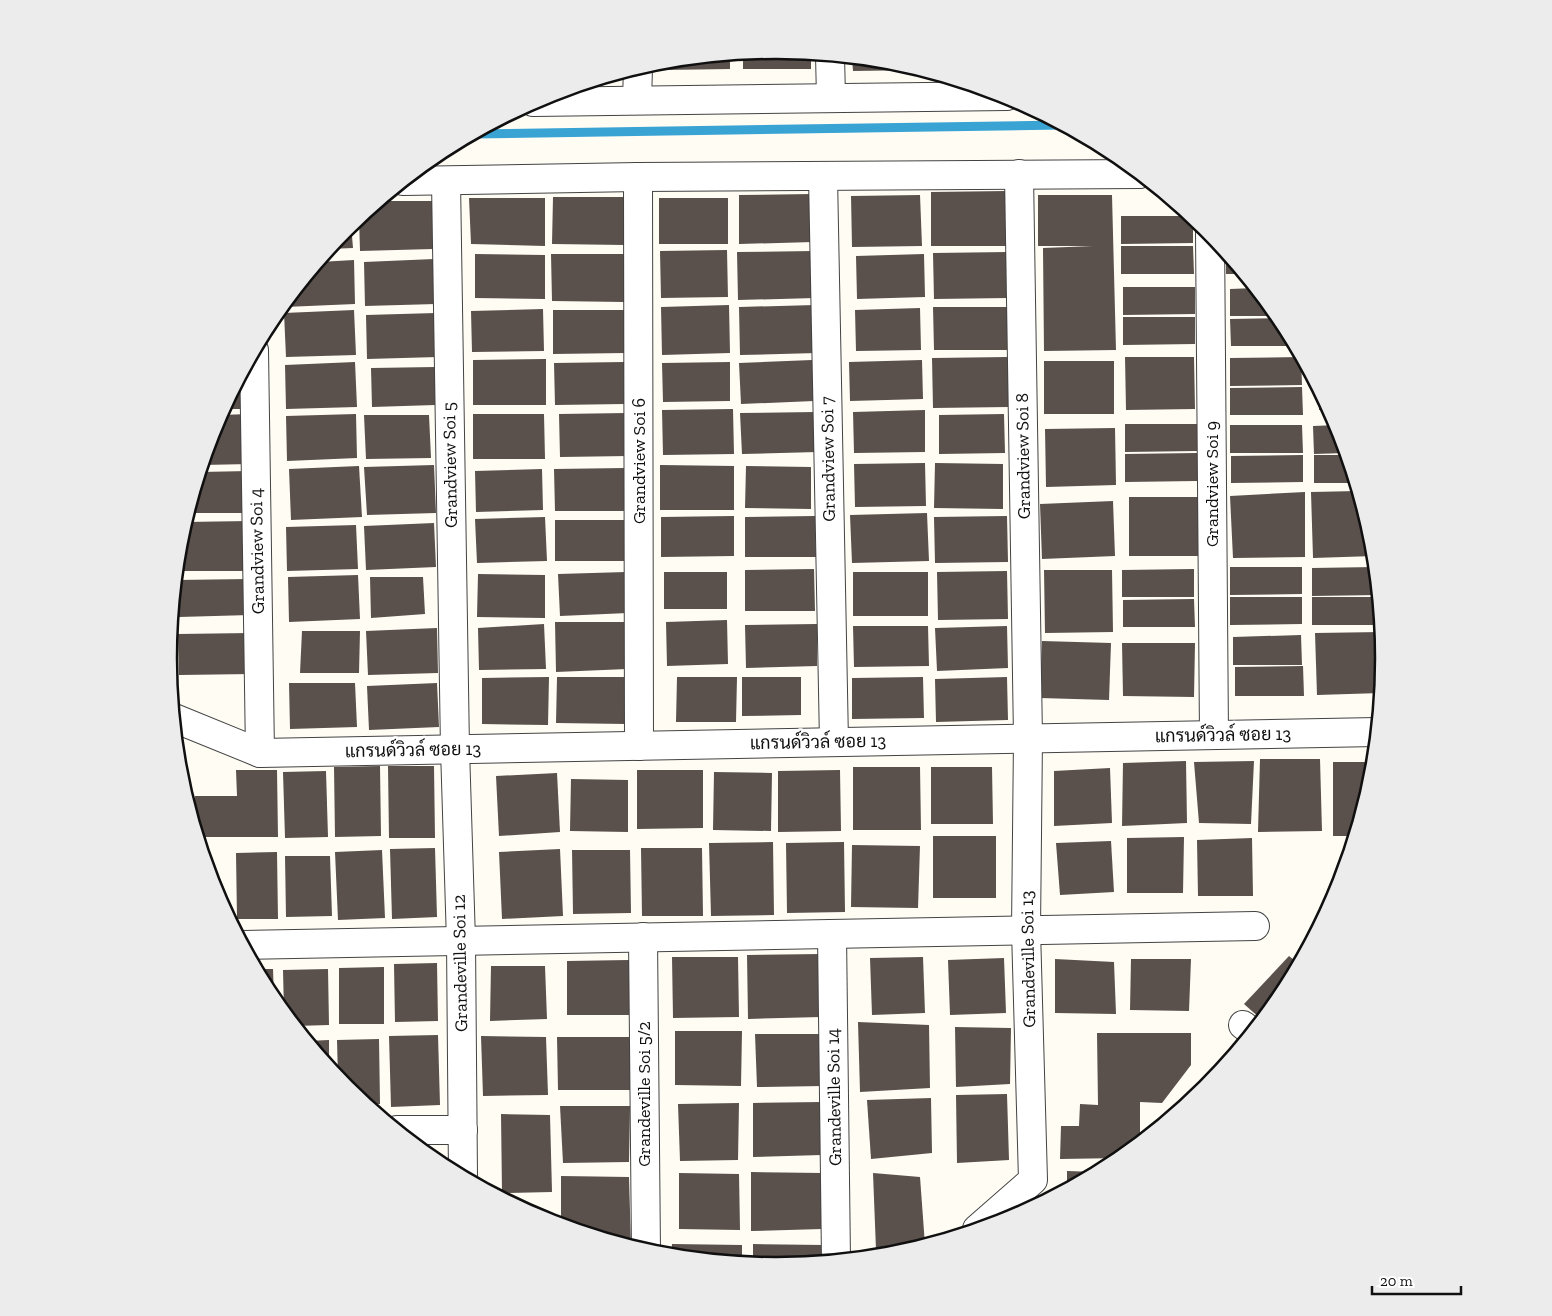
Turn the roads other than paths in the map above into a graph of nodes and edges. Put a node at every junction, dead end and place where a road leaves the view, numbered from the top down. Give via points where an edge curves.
1 (830, 62) edge
2 (638, 75) edge
3 (984, 96) edge
4 (831, 98) junction
5 (637, 100) junction
6 (554, 102) edge
7 (1019, 174) junction
8 (1128, 174) edge
9 (823, 176) junction
10 (638, 177) junction
11 (414, 181) edge
12 (446, 181) junction
13 (1210, 245) edge
14 (254, 363) edge
15 (180, 721) edge
16 (1370, 732) edge
17 (1214, 735) junction
18 (1028, 738) junction
19 (834, 742) junction
20 (639, 746) junction
21 (455, 749) junction
22 (260, 753) junction
23 (1255, 926) dead end
24 (1026, 930) junction
25 (832, 934) junction
26 (643, 937) junction
27 (461, 941) junction
28 (250, 945) edge
29 (407, 1130) edge
30 (463, 1130) junction
31 (464, 1169) edge
32 (990, 1217) edge
33 (646, 1243) edge
34 (836, 1254) edge

1 - 4 street
2 - 5 street
3 - 4 street
4 - 5 street
5 - 6 street
7 - 8 street
7 - 9 street
7 - 18 street, Grandview Soi 8
9 - 10 street
9 - 19 street, Grandview Soi 7
10 - 12 street
10 - 20 street, Grandview Soi 6
11 - 12 street
12 - 21 street, Grandview Soi 5
13 - 17 street, Grandview Soi 9
14 - 22 street, Grandview Soi 4
15 - 22 street
16 - 17 street, แกรนด์วิวล์ ซอย 13
17 - 18 street, แกรนด์วิวล์ ซอย 13
18 - 19 street, แกรนด์วิวล์ ซอย 13
18 - 24 street, Grandeville Soi 13
19 - 20 street, แกรนด์วิวล์ ซอย 13
20 - 21 street, แกรนด์วิวล์ ซอย 13
21 - 22 street, แกรนด์วิวล์ ซอย 13
21 - 27 street, Grandeville Soi 12
23 - 24 street
24 - 25 street
24 - 32 street, Grandeville Soi 13 via 1032,1180
25 - 26 street
25 - 34 street, Grandeville Soi 14
26 - 27 street
26 - 33 street, Grandeville Soi 5/2
27 - 28 street
27 - 30 street, Grandeville Soi 12
29 - 30 street
30 - 31 street, Grandeville Soi 12

